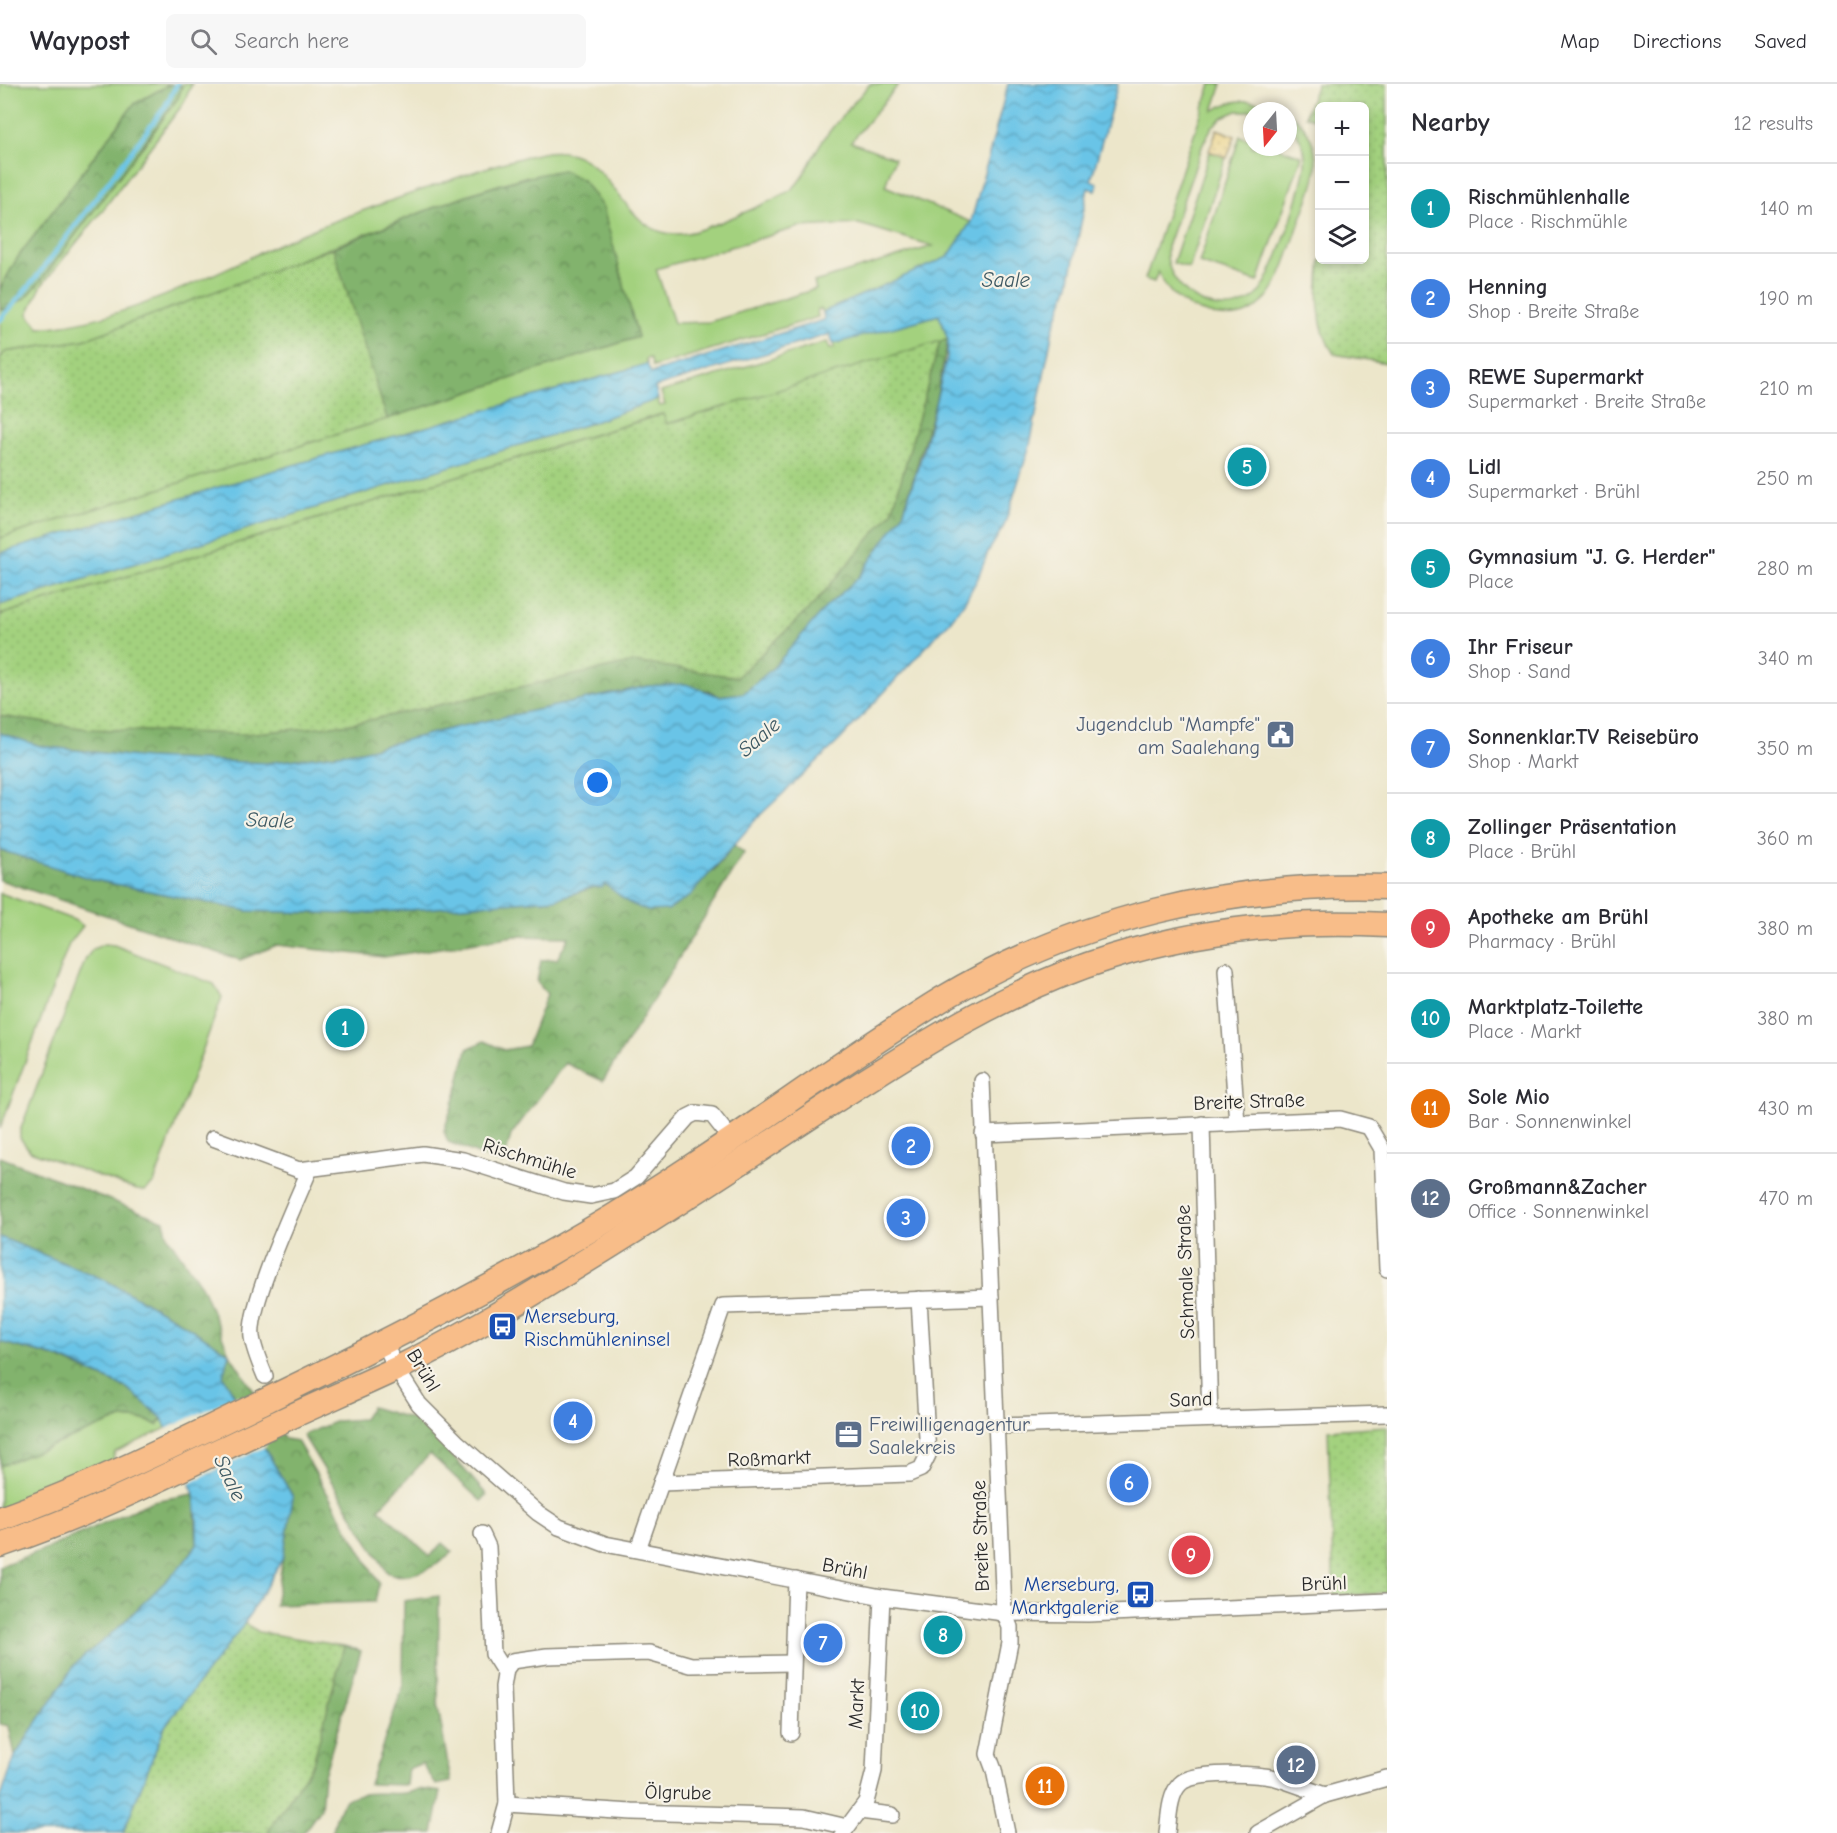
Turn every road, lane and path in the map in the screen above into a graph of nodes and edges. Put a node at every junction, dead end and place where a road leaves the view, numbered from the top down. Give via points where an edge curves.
1 (1387, 886) edge
2 (1387, 925) edge
3 (1226, 970) dead end
4 (982, 1081) dead end
5 (1237, 1123) junction
6 (1202, 1124) junction
7 (983, 1134) junction
8 (213, 1138) dead end
9 (731, 1139) junction
10 (309, 1171) junction
11 (1387, 1269) edge
12 (991, 1297) junction
13 (920, 1299) junction
14 (384, 1342) junction
15 (396, 1368) junction
16 (266, 1376) dead end
17 (1387, 1414) edge
18 (1210, 1419) junction
19 (997, 1426) junction
20 (661, 1483) junction
21 (0, 1519) edge
22 (482, 1534) dead end
23 (0, 1545) edge
24 (638, 1549) junction
25 (796, 1580) junction
26 (882, 1597) junction
27 (1387, 1601) edge
28 (1004, 1613) junction
29 (792, 1663) junction
30 (505, 1673) junction
31 (791, 1733) dead end
32 (1387, 1778) edge
33 (1325, 1795) junction
34 (507, 1804) junction
35 (860, 1811) junction
36 (892, 1815) dead end
37 (845, 1830) edge
38 (499, 1833) edge
39 (1007, 1833) edge
40 (1167, 1833) edge
41 (1257, 1833) edge

1 - 9 main road via 1307,887 1178,904 1055,943 944,998
2 - 15 main road via 1263,926 1112,957 1048,980 950,1027 582,1263 467,1332
3 - 5 street
4 - 7 street, Breite Straße
5 - 6 street, Breite Straße
5 - 11 street, Breite Straße via 1340,1119 1369,1127 1382,1149
6 - 7 street, Breite Straße
6 - 18 street, Schmale Straße
7 - 12 street, Breite Straße
8 - 10 street, Rischmühle via 272,1162
9 - 10 street, Rischmühle via 712,1115 696,1113 682,1121 636,1177 614,1191 591,1196 564,1192 474,1162 423,1154
9 - 14 main road via 611,1217
10 - 16 street via 253,1319 252,1336
12 - 13 street
12 - 19 street, Breite Straße
13 - 20 street via 723,1306
13 - 20 street, Roßmarkt via 927,1455 921,1469 909,1474
14 - 15 street, Brühl
14 - 21 main road via 134,1463
15 - 23 main road via 145,1485
15 - 24 street, Brühl via 424,1411 538,1513 583,1538
17 - 18 street, Sand
18 - 19 street, Sand
19 - 28 street, Breite Straße
20 - 24 street
22 - 30 street via 488,1547 493,1653
24 - 25 street, Brühl
25 - 26 street, Brühl
25 - 29 street
26 - 28 street, Brühl
26 - 35 street, Markt via 874,1771
27 - 28 street, Brühl via 1088,1614
28 - 39 street via 1010,1626 1010,1643 987,1754
29 - 30 street via 691,1665 649,1653 527,1658 512,1661
29 - 31 street
30 - 34 street
32 - 33 street
33 - 40 street via 1258,1775 1192,1777 1181,1782 1174,1793
33 - 41 street
34 - 37 street, Ölgrube via 804,1817
34 - 38 street
35 - 36 street
35 - 37 street, Markt

